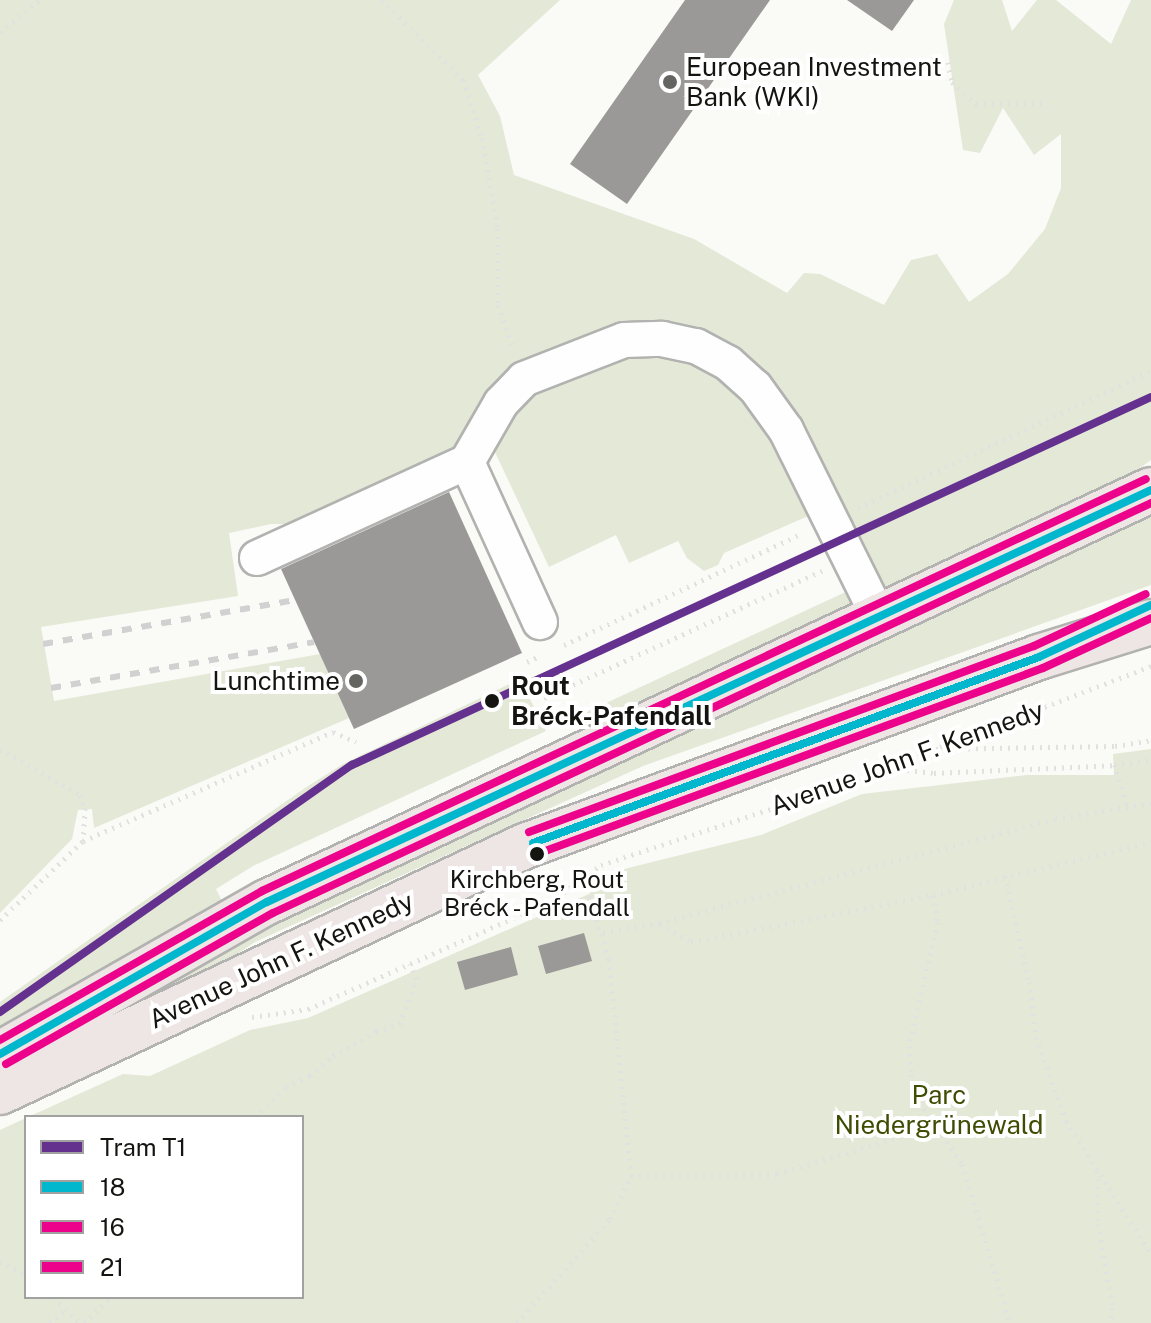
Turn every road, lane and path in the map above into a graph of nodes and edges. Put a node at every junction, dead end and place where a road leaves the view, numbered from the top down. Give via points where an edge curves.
1 (40, 0) edge
2 (382, 0) edge
3 (0, 32) edge
4 (948, 62) dead end
5 (1043, 103) dead end
6 (524, 379) junction
7 (467, 462) junction
8 (1151, 490) edge
9 (257, 558) dead end
10 (851, 558) junction
11 (1151, 605) edge
12 (879, 617) junction
13 (540, 622) dead end
14 (1151, 622) edge
15 (1039, 657) junction
16 (1151, 666) edge
17 (544, 698) dead end
18 (1151, 740) edge
19 (356, 742) dead end
20 (0, 749) edge
21 (931, 749) junction
22 (1151, 760) edge
23 (1114, 765) junction
24 (887, 768) junction
25 (1151, 803) edge
26 (1127, 804) junction
27 (566, 830) junction
28 (83, 841) junction
29 (1151, 842) edge
30 (1005, 876) junction
31 (583, 878) junction
32 (933, 895) junction
33 (0, 920) edge
34 (659, 923) junction
35 (603, 932) junction
36 (410, 964) junction
37 (249, 1017) dead end
38 (0, 1054) edge
39 (0, 1092) edge
40 (257, 1115) edge
41 (935, 1126) junction
42 (1097, 1170) junction
43 (631, 1176) junction
44 (1151, 1254) edge
45 (0, 1261) edge
46 (24, 1275) edge
47 (56, 1299) edge
48 (109, 1299) edge
49 (66, 1310) junction
50 (50, 1323) edge
51 (82, 1323) edge
52 (517, 1323) edge
53 (1010, 1323) edge
54 (1110, 1323) edge

1 - 3 path
2 - 6 path via 463,80 482,138 498,229 498,305
4 - 5 path via 952,82 976,104
6 - 7 lane via 501,403
6 - 10 lane via 624,340 662,339 696,346 728,363 755,387 786,430
7 - 9 lane
7 - 13 lane
8 - 12 main road, Avenue John F. Kennedy
10 - 12 lane
10 - 17 path
11 - 15 main road
12 - 38 main road, Avenue John F. Kennedy via 267,902
14 - 15 main road, Avenue John F. Kennedy
15 - 27 main road, Avenue John F. Kennedy
16 - 21 path, Avenue John F. Kennedy
18 - 21 path via 1115,746
19 - 28 path via 333,732
20 - 28 path via 80,795 85,808
21 - 24 path, Avenue John F. Kennedy
22 - 23 path
23 - 24 path via 934,773
23 - 26 path
24 - 31 path, Avenue John F. Kennedy via 601,865
25 - 26 path
26 - 34 path
27 - 31 path
27 - 39 main road, Avenue John F. Kennedy via 485,863
28 - 33 path
29 - 30 path
30 - 32 path
30 - 42 path via 1036,1037 1066,1121
31 - 35 path
31 - 36 path, Avenue John F. Kennedy via 550,902
32 - 34 path via 691,942
32 - 41 path via 938,922 909,1046 919,1102
34 - 35 path
35 - 43 path
36 - 37 path, Avenue John F. Kennedy via 308,1009
36 - 40 path via 417,979 400,1024 376,1031 333,1056 310,1076 286,1087
41 - 43 path via 777,1174
41 - 53 path via 962,1164
42 - 44 path
42 - 54 path via 1098,1224 1113,1308
43 - 52 path via 610,1219
45 - 46 path
47 - 49 path
48 - 51 path
49 - 50 path
49 - 51 path

